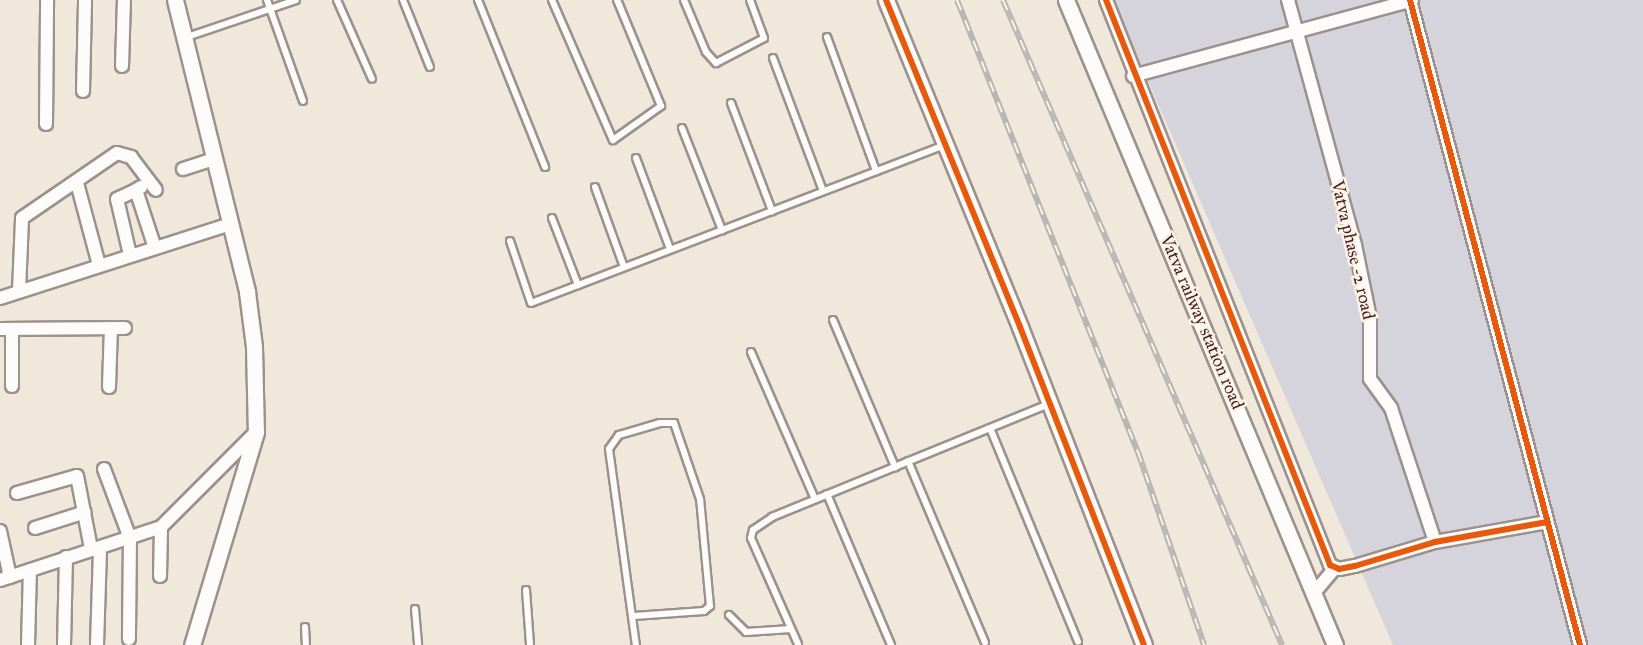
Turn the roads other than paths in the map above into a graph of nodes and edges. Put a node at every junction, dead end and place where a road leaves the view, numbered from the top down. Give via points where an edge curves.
1 (47, 0) edge
2 (85, 0) edge
3 (124, 0) edge
4 (175, 0) edge
5 (267, 0) edge
6 (296, 0) edge
7 (337, 0) edge
8 (403, 0) edge
9 (478, 0) edge
10 (552, 0) edge
11 (617, 0) edge
12 (684, 0) edge
13 (750, 0) edge
14 (886, 0) edge
15 (1066, 0) edge
16 (1106, 0) edge
17 (1288, 0) edge
18 (1411, 0) edge
19 (272, 11) junction
20 (1297, 32) junction
21 (827, 37) dead end
22 (184, 39) junction
23 (773, 58) dead end
24 (122, 66) dead end
25 (430, 67) dead end
26 (1134, 76) junction
27 (372, 79) dead end
28 (83, 91) dead end
29 (303, 101) dead end
30 (731, 103) dead end
31 (46, 124) dead end
32 (682, 128) dead end
33 (945, 145) junction
34 (636, 158) dead end
35 (214, 159) junction
36 (545, 166) dead end
37 (183, 169) dead end
38 (876, 171) junction
39 (78, 183) junction
40 (595, 187) dead end
41 (136, 190) junction
42 (823, 191) junction
43 (772, 211) junction
44 (552, 218) dead end
45 (230, 224) junction
46 (722, 230) junction
47 (510, 241) dead end
48 (154, 248) junction
49 (670, 249) junction
50 (130, 255) junction
51 (99, 265) junction
52 (624, 267) junction
53 (578, 285) junction
54 (19, 291) junction
55 (0, 298) edge
56 (833, 320) dead end
57 (125, 327) dead end
58 (111, 328) junction
59 (6, 329) edge
60 (751, 352) dead end
61 (12, 386) dead end
62 (109, 387) dead end
63 (1050, 404) junction
64 (990, 428) junction
65 (256, 432) junction
66 (908, 461) junction
67 (895, 467) junction
68 (104, 469) dead end
69 (17, 493) dead end
70 (827, 494) junction
71 (815, 499) junction
72 (85, 512) junction
73 (1547, 522) junction
74 (161, 527) junction
75 (35, 528) dead end
76 (0, 531) edge
77 (130, 538) junction
78 (1435, 542) junction
79 (95, 548) junction
80 (66, 557) junction
81 (1335, 568) junction
82 (30, 570) junction
83 (160, 576) dead end
84 (5, 578) edge
85 (526, 590) dead end
86 (1314, 593) junction
87 (415, 609) dead end
88 (729, 615) dead end
89 (634, 616) junction
90 (305, 627) dead end
91 (791, 629) junction
92 (129, 639) dead end
93 (985, 642) dead end
94 (1078, 642) dead end
95 (798, 644) edge
96 (28, 645) edge
97 (64, 645) edge
98 (97, 645) edge
99 (192, 645) edge
100 (306, 645) edge
101 (418, 645) edge
102 (530, 645) edge
103 (636, 645) edge
104 (891, 645) edge
105 (1144, 645) edge
106 (1335, 645) edge
107 (1580, 645) edge

1 - 31 street
2 - 28 street
3 - 24 street
4 - 22 street
5 - 19 lane
6 - 19 lane
7 - 27 lane
8 - 25 lane
9 - 36 lane
10 - 11 lane via 613,140 661,106
12 - 13 lane via 706,52 716,63 764,38
14 - 33 street
15 - 86 street, Vatva railway station road
16 - 26 street
17 - 20 street, Vatva phase -2 road
18 - 20 street
18 - 73 street
19 - 22 lane
19 - 29 lane
20 - 26 street
20 - 78 street, Vatva phase -2 road via 1355,244 1370,318 1370,379 1391,408
21 - 38 lane
22 - 35 street
23 - 42 lane
26 - 81 street via 1323,555
30 - 43 lane
32 - 46 lane
33 - 38 lane
33 - 63 street
34 - 49 lane
35 - 37 street
35 - 45 street
38 - 42 lane
39 - 41 street via 123,152 153,186
39 - 51 street
39 - 54 street via 20,221
40 - 52 lane
41 - 48 street
41 - 50 street via 117,199
42 - 43 lane
43 - 46 lane
44 - 53 lane
45 - 48 street
45 - 65 street via 251,319
46 - 49 lane
47 - 53 lane via 531,303
48 - 50 street
49 - 52 lane
50 - 51 street
51 - 54 street
52 - 53 lane
54 - 55 street
56 - 67 lane
57 - 58 street
58 - 59 street
58 - 62 street
59 - 61 street
60 - 71 lane
63 - 64 lane
63 - 105 street
64 - 66 lane
64 - 94 lane
65 - 74 street
65 - 99 street
66 - 67 lane
66 - 93 lane
67 - 70 lane
68 - 77 street
69 - 72 street via 76,476
70 - 71 lane
70 - 104 lane
71 - 91 lane via 772,517 751,534
72 - 75 street
72 - 79 street
73 - 78 street
73 - 107 street
74 - 77 street
74 - 83 street
76 - 84 street
77 - 79 street
77 - 92 street
78 - 81 street
79 - 80 street
79 - 98 street
80 - 82 street
80 - 97 street
81 - 86 street
82 - 84 street
82 - 96 street
85 - 102 lane
86 - 106 street, Vatva railway station road
87 - 101 lane
88 - 91 lane via 746,632
89 - 89 lane via 609,448 619,435 660,423 675,423 700,499 710,606 704,611
89 - 103 lane
90 - 100 lane
91 - 95 lane

